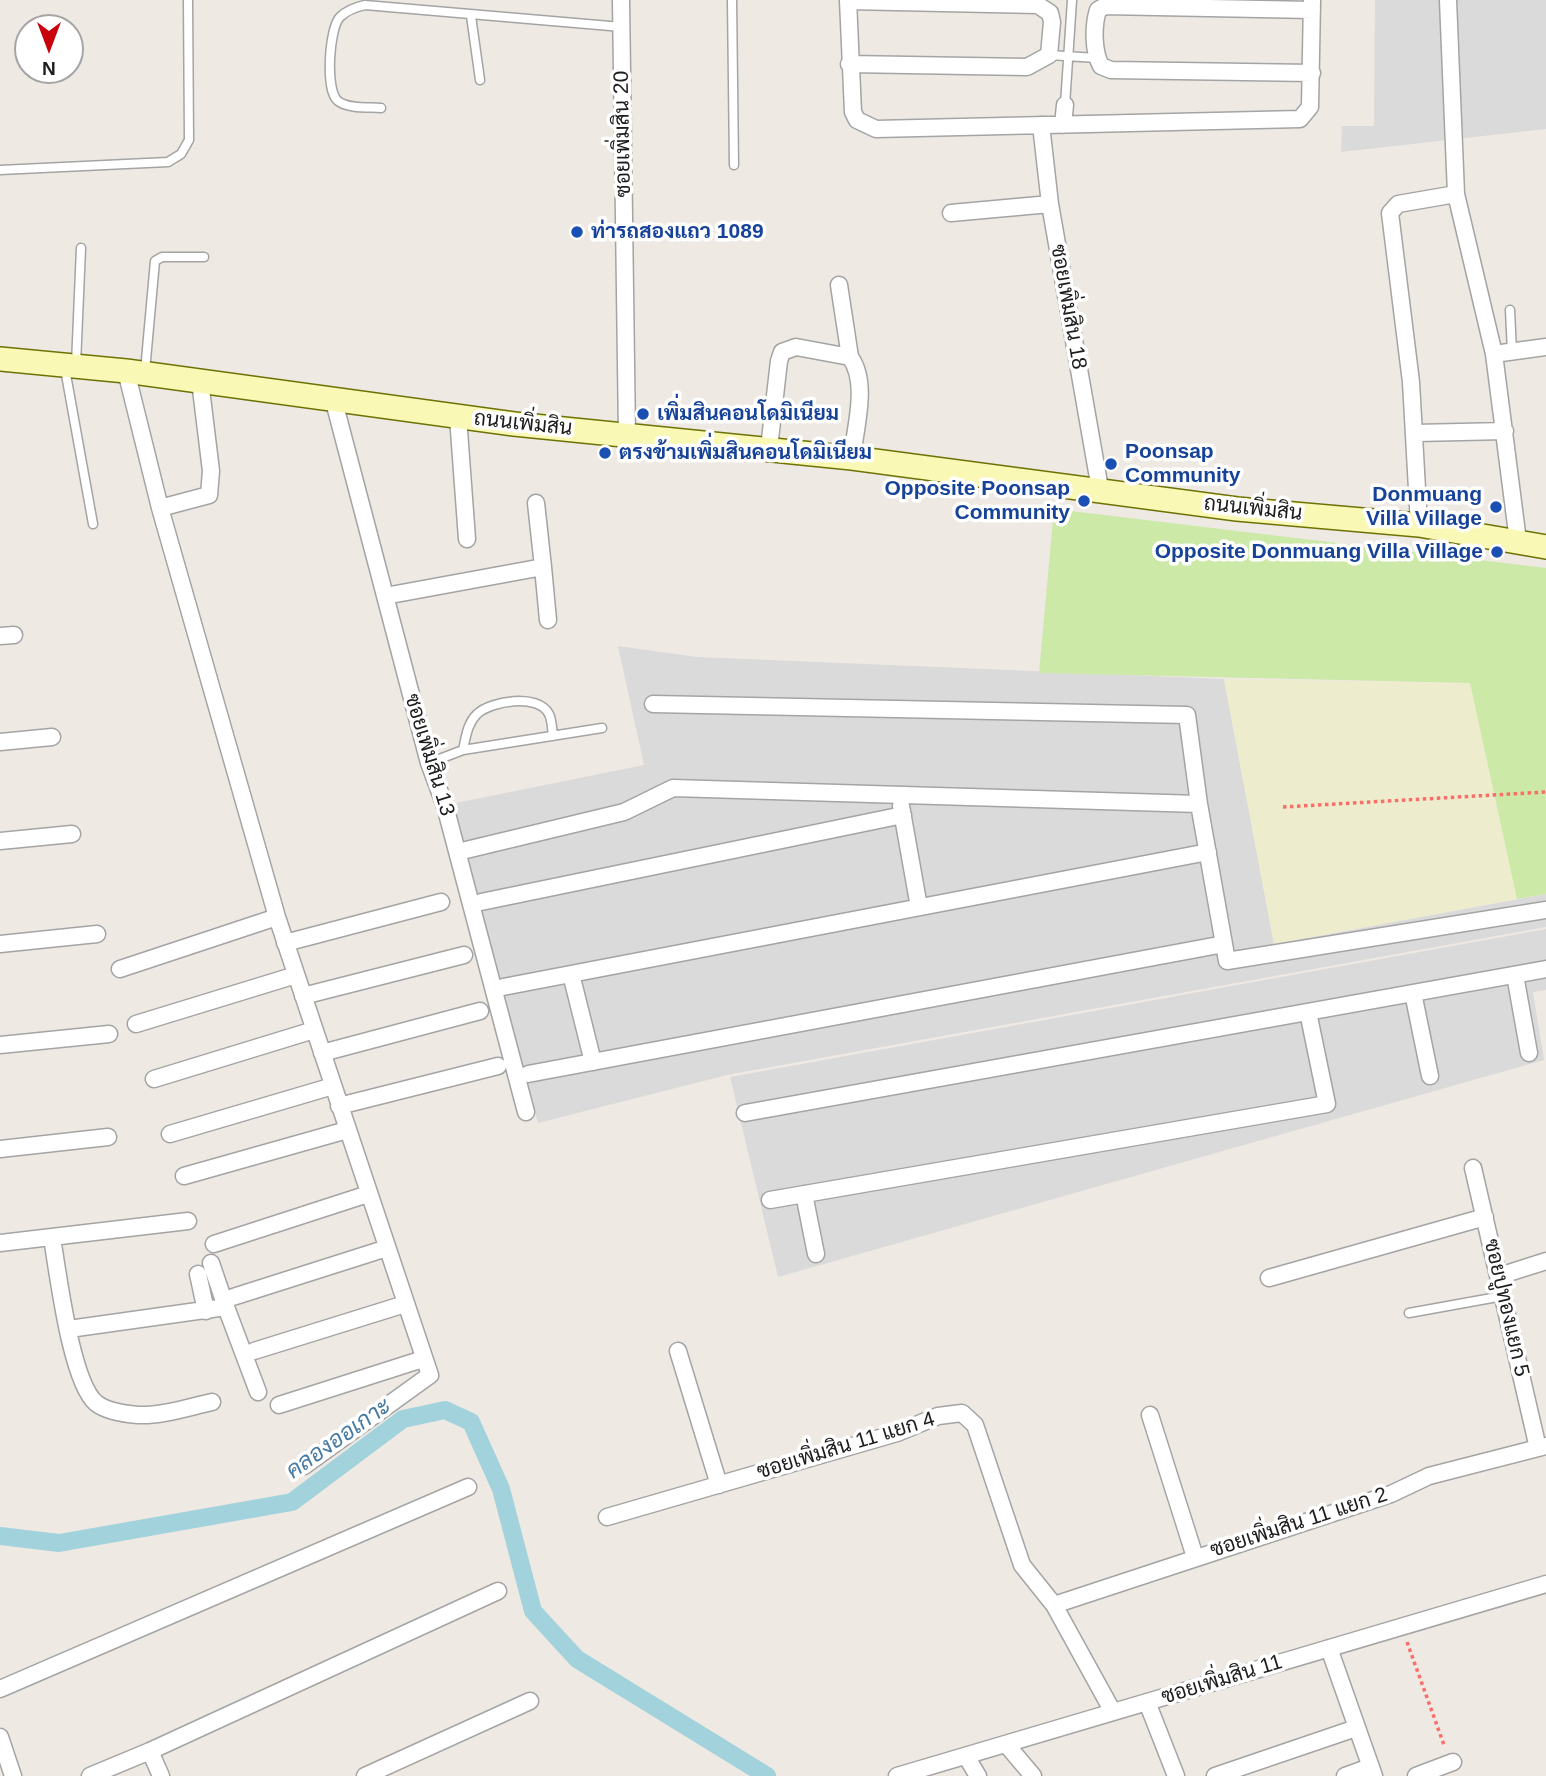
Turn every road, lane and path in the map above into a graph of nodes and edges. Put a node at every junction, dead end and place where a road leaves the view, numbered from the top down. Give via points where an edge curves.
1 (188, 0) edge
2 (621, 0) edge
3 (732, 0) edge
4 (848, 0) edge
5 (1072, 0) edge
6 (1447, 0) edge
7 (1312, 5) edge
8 (471, 16) junction
9 (622, 27) junction
10 (1049, 55) junction
11 (1068, 57) junction
12 (1097, 58) junction
13 (849, 64) junction
14 (1311, 73) junction
15 (480, 80) dead end
16 (1065, 105) joint
17 (381, 108) dead end
18 (1063, 124) junction
19 (1041, 125) junction
20 (734, 165) dead end
21 (0, 170) edge
22 (1456, 194) junction
23 (1050, 204) junction
24 (951, 213) dead end
25 (82, 248) dead end
26 (204, 257) dead end
27 (839, 285) dead end
28 (1510, 310) dead end
29 (1546, 347) edge
30 (1512, 352) junction
31 (1494, 354) junction
32 (850, 357) junction
33 (0, 359) edge
34 (70, 367) junction
35 (135, 373) junction
36 (200, 381) junction
37 (333, 398) junction
38 (458, 417) junction
39 (1505, 431) junction
40 (1416, 433) junction
41 (627, 436) junction
42 (769, 449) junction
43 (852, 457) junction
44 (1100, 489) junction
45 (536, 503) dead end
46 (160, 508) junction
47 (93, 524) dead end
48 (1419, 525) junction
49 (467, 539) dead end
50 (1518, 541) junction
51 (1546, 547) edge
52 (543, 566) junction
53 (385, 596) junction
54 (548, 620) dead end
55 (653, 704) dead end
56 (602, 728) dead end
57 (553, 736) junction
58 (52, 737) dead end
59 (0, 742) edge
60 (463, 750) junction
61 (429, 763) junction
62 (1546, 792) edge
63 (899, 795) junction
64 (1199, 804) junction
65 (1283, 807) dead end
66 (903, 815) junction
67 (72, 834) dead end
68 (0, 841) edge
69 (466, 850) dead end
70 (1208, 852) junction
71 (441, 902) dead end
72 (481, 902) dead end
73 (919, 907) junction
74 (1546, 910) edge
75 (277, 917) junction
76 (97, 934) dead end
77 (285, 943) junction
78 (0, 944) edge
79 (1224, 944) junction
80 (464, 956) dead end
81 (120, 969) dead end
82 (1546, 969) edge
83 (571, 974) junction
84 (296, 975) junction
85 (1515, 975) junction
86 (503, 987) dead end
87 (1413, 993) junction
88 (303, 996) junction
89 (480, 1011) dead end
90 (1308, 1012) junction
91 (136, 1024) dead end
92 (314, 1030) junction
93 (109, 1034) dead end
94 (0, 1045) edge
95 (322, 1053) junction
96 (1529, 1053) dead end
97 (593, 1062) junction
98 (498, 1066) dead end
99 (528, 1074) dead end
100 (1430, 1076) dead end
101 (154, 1079) dead end
102 (333, 1086) junction
103 (340, 1106) junction
104 (526, 1112) dead end
105 (745, 1113) dead end
106 (348, 1130) junction
107 (170, 1134) dead end
108 (108, 1137) dead end
109 (0, 1149) edge
110 (1474, 1168) dead end
111 (184, 1176) dead end
112 (368, 1194) junction
113 (804, 1194) junction
114 (770, 1200) dead end
115 (1485, 1217) junction
116 (188, 1221) dead end
117 (52, 1238) junction
118 (0, 1243) edge
119 (214, 1244) dead end
120 (387, 1248) junction
121 (816, 1254) dead end
122 (1546, 1261) edge
123 (211, 1263) dead end
124 (198, 1274) dead end
125 (1499, 1276) junction
126 (1269, 1278) dead end
127 (1503, 1296) junction
128 (229, 1302) junction
129 (405, 1304) junction
130 (206, 1311) junction
131 (1409, 1313) dead end
132 (69, 1329) junction
133 (254, 1351) dead end
134 (678, 1351) dead end
135 (423, 1359) junction
136 (258, 1392) dead end
137 (212, 1402) dead end
138 (279, 1405) dead end
139 (1150, 1415) dead end
140 (1542, 1446) edge
141 (304, 1466) dead end
142 (719, 1485) junction
143 (468, 1487) dead end
144 (607, 1517) dead end
145 (1195, 1557) junction
146 (1546, 1584) edge
147 (498, 1591) dead end
148 (1054, 1605) junction
149 (1402, 1627) junction
150 (1329, 1648) junction
151 (0, 1689) edge
152 (530, 1701) dead end
153 (1147, 1702) junction
154 (1113, 1712) junction
155 (1356, 1728) junction
156 (0, 1737) edge
157 (1006, 1744) junction
158 (1444, 1745) dead end
159 (150, 1751) junction
160 (966, 1756) junction
161 (1453, 1762) dead end
162 (1372, 1771) edge
163 (13, 1776) edge
164 (90, 1776) edge
165 (161, 1776) edge
166 (365, 1776) edge
167 (897, 1776) edge
168 (978, 1776) edge
169 (1033, 1776) edge
170 (1177, 1776) edge
171 (1214, 1776) edge
172 (1345, 1776) edge
173 (1416, 1776) edge

1 - 21 lane via 188,140 181,155 168,162
2 - 9 street, ซอยเพิ่มสิน 20
3 - 20 lane
4 - 10 street via 1038,5 1050,13 1052,22
4 - 13 street
5 - 11 lane
6 - 22 street
7 - 12 street via 1105,6 1096,17
7 - 14 street
8 - 9 lane
8 - 15 lane
8 - 17 lane via 365,5 340,17 331,42 331,91 337,101 348,105
9 - 41 street, ซอยเพิ่มสิน 20
10 - 11 lane
10 - 13 street via 1027,67
11 - 12 lane
11 - 16 lane
12 - 14 street via 1111,70
13 - 19 street via 853,112 867,127
14 - 18 street via 1310,107 1300,119
16 - 18 street
18 - 19 street
19 - 23 street, ซอยเพิ่มสิน 18
22 - 31 street
22 - 40 street via 1398,204 1390,213
23 - 24 street
23 - 44 street, ซอยเพิ่มสิน 18
25 - 34 lane
26 - 35 lane via 155,261
27 - 32 street
28 - 30 lane
29 - 30 street
30 - 31 street
31 - 39 street
32 - 42 street via 796,347 782,352
32 - 43 street via 860,381
33 - 34 street, ถนนเพิ่มสิน
34 - 35 street, ถนนเพิ่มสิน
34 - 47 lane
35 - 36 street, ถนนเพิ่มสิน
35 - 46 street
36 - 37 street, ถนนเพิ่มสิน
36 - 46 street via 211,471 209,495
37 - 38 street, ถนนเพิ่มสิน
37 - 53 street, ซอยเพิ่มสิน 13
38 - 41 street, ถนนเพิ่มสิน
38 - 49 street
39 - 40 street
39 - 50 street
40 - 48 street
41 - 42 street, ถนนเพิ่มสิน
42 - 43 street, ถนนเพิ่มสิน
43 - 44 street, ถนนเพิ่มสิน
44 - 48 street, ถนนเพิ่มสิน via 1237,509
45 - 52 street
46 - 75 street
48 - 50 street, ถนนเพิ่มสิน
50 - 51 street, ถนนเพิ่มสิน
52 - 53 street
52 - 54 street
53 - 61 street, ซอยเพิ่มสิน 13
55 - 64 street via 1187,715
56 - 57 lane
57 - 60 lane
57 - 60 lane via 549,714 543,708 512,700 490,704 477,714 467,727
58 - 59 street
60 - 61 lane
61 - 104 street, ซอยเพิ่มสิน 13 via 445,806
62 - 65 path
63 - 64 street
63 - 66 street
63 - 69 street via 673,788 624,812
64 - 70 street
66 - 72 street
66 - 73 street
67 - 68 street
70 - 73 street
70 - 79 street
71 - 77 street
73 - 83 street
74 - 79 street via 1227,961
75 - 77 street
75 - 81 street
76 - 78 street
77 - 84 street
79 - 97 street
80 - 88 street
82 - 85 street
83 - 86 street
83 - 97 street
84 - 88 street
84 - 91 street
85 - 87 street
85 - 96 street
87 - 90 street
87 - 100 street
88 - 92 street
89 - 95 street
90 - 105 street
90 - 113 street via 1327,1104
92 - 95 street
92 - 101 street
93 - 94 street
95 - 102 street
97 - 99 street
98 - 103 street
102 - 103 street
102 - 107 street
103 - 106 street
106 - 111 street
106 - 112 street
108 - 109 street
110 - 115 street, ซอยปูทองแยก 5
112 - 119 street
112 - 120 street
113 - 114 street
113 - 121 street
115 - 125 street, ซอยปูทองแยก 5
115 - 126 street
116 - 117 street
117 - 118 street
117 - 132 street
120 - 128 street
120 - 129 street
122 - 125 street
123 - 128 street
124 - 130 street
125 - 127 street, ซอยปูทองแยก 5
127 - 131 lane
127 - 140 street, ซอยปูทองแยก 5
128 - 130 street
128 - 136 street
129 - 133 street
129 - 135 street
130 - 132 street
132 - 137 street via 83,1388 97,1405 151,1415
134 - 142 street
135 - 138 street
135 - 141 street via 430,1375
139 - 145 street
140 - 145 street, ซอยเพิ่มสิน 11 แยก 2 via 1429,1476 1391,1494
142 - 144 street, ซอยเพิ่มสิน 11 แยก 4
142 - 148 street, ซอยเพิ่มสิน 11 แยก 4 via 897,1433 938,1416 962,1413 975,1425 1022,1565
143 - 151 street
145 - 148 street, ซอยเพิ่มสิน 11 แยก 2
146 - 149 street, ซอยเพิ่มสิน 11
147 - 159 street
148 - 154 street, ซอยเพิ่มสิน 11 แยก 4
149 - 150 street, ซอยเพิ่มสิน 11
149 - 158 path
150 - 153 street, ซอยเพิ่มสิน 11
150 - 155 street
152 - 166 street
153 - 154 street, ซอยเพิ่มสิน 11
153 - 170 street
154 - 157 street, ซอยเพิ่มสิน 11
155 - 162 street
155 - 171 street
156 - 163 street
157 - 160 street, ซอยเพิ่มสิน 11
157 - 169 street
159 - 164 street
159 - 165 street
160 - 167 street, ซอยเพิ่มสิน 11
160 - 168 street
161 - 173 street
162 - 172 street

